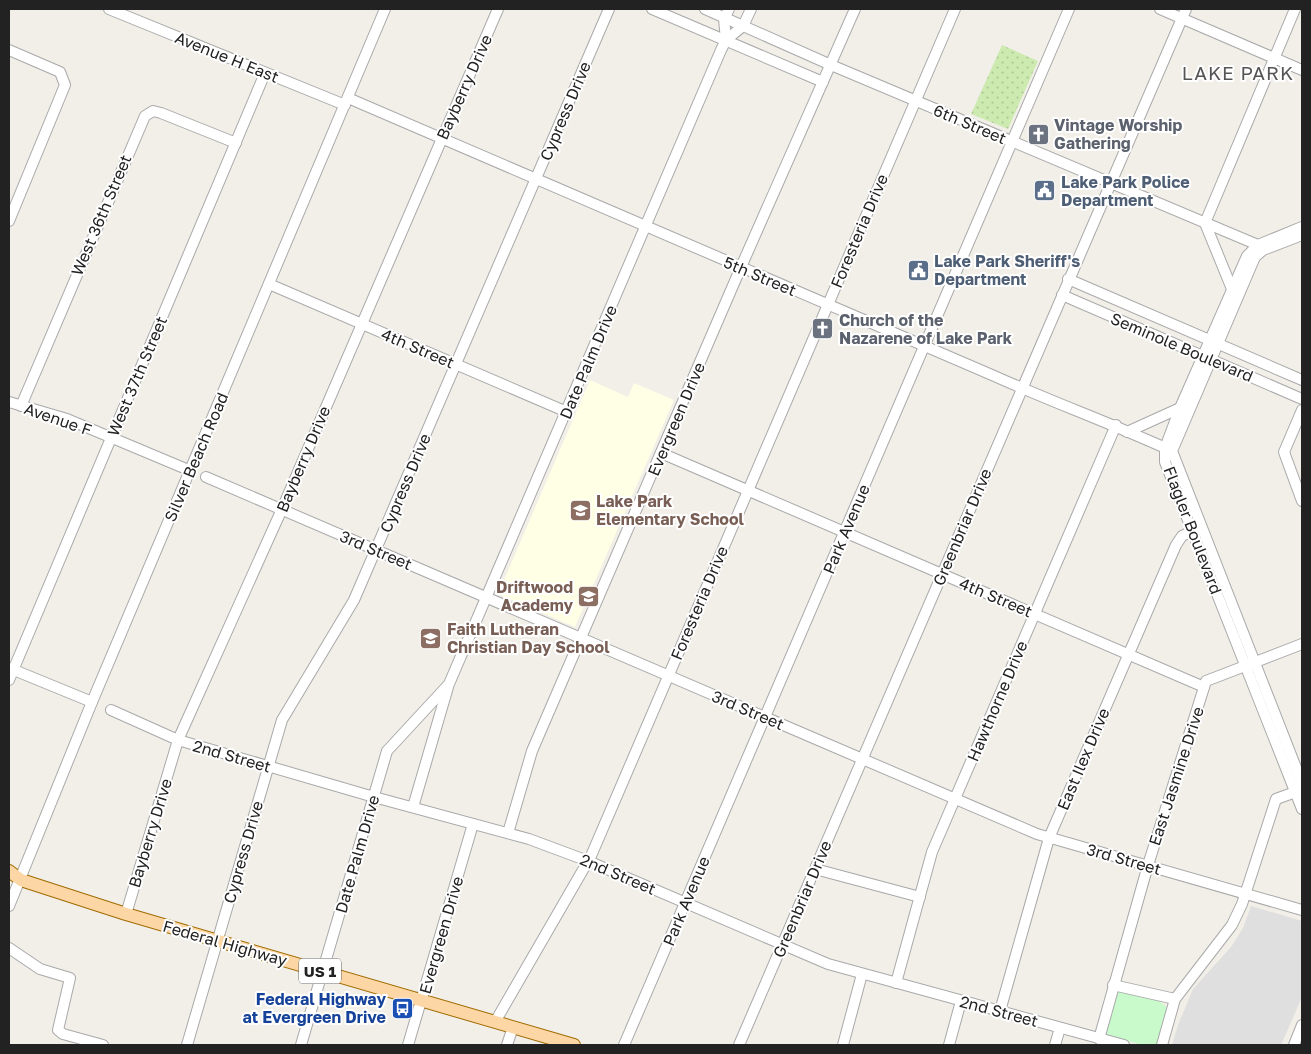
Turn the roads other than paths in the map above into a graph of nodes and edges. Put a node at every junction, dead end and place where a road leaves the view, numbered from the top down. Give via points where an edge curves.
1 (110, 9) edge
2 (385, 9) edge
3 (498, 9) edge
4 (609, 9) edge
5 (652, 9) edge
6 (705, 9) edge
7 (751, 9) edge
8 (855, 9) edge
9 (955, 9) edge
10 (1160, 9) edge
11 (1296, 9) edge
12 (1070, 10) edge
13 (1184, 13) edge
14 (726, 14) edge
15 (743, 26) junction
16 (726, 40) junction
17 (9, 50) edge
18 (1274, 58) junction
19 (831, 65) junction
20 (1302, 70) edge
21 (265, 72) junction
22 (823, 82) junction
23 (916, 100) junction
24 (346, 102) junction
25 (441, 138) junction
26 (1014, 142) junction
27 (236, 143) junction
28 (536, 179) junction
29 (1112, 183) junction
30 (9, 221) edge
31 (1205, 223) junction
32 (646, 227) junction
33 (1302, 227) edge
34 (1302, 235) edge
35 (1260, 247) junction
36 (741, 267) junction
37 (1068, 279) junction
38 (269, 284) junction
39 (1232, 289) junction
40 (1062, 295) junction
41 (828, 305) junction
42 (362, 324) junction
43 (1214, 342) junction
44 (924, 347) junction
45 (1208, 358) junction
46 (456, 364) junction
47 (1302, 380) edge
48 (1022, 389) junction
49 (1302, 399) edge
50 (9, 402) edge
51 (22, 406) junction
52 (1180, 408) junction
53 (1302, 410) edge
54 (567, 412) junction
55 (1116, 425) junction
56 (1127, 432) junction
57 (111, 438) junction
58 (1169, 450) junction
59 (661, 453) junction
60 (191, 471) junction
61 (206, 477) dead end
62 (748, 490) junction
63 (1302, 501) edge
64 (282, 509) junction
65 (1197, 529) junction
66 (845, 532) junction
67 (376, 550) junction
68 (942, 574) junction
69 (487, 598) junction
70 (1034, 614) junction
71 (581, 638) junction
72 (1302, 644) edge
73 (1129, 654) junction
74 (1252, 663) junction
75 (11, 669) edge
76 (668, 676) junction
77 (9, 680) edge
78 (448, 684) junction
79 (1204, 687) junction
80 (92, 702) junction
81 (111, 710) dead end
82 (765, 717) junction
83 (178, 740) junction
84 (862, 759) junction
85 (268, 766) junction
86 (1302, 783) edge
87 (1299, 790) edge
88 (374, 797) junction
89 (955, 799) junction
90 (413, 807) junction
91 (1302, 808) edge
92 (473, 824) junction
93 (508, 833) junction
94 (1050, 838) junction
95 (588, 861) junction
96 (1148, 865) junction
97 (815, 869) junction
98 (14, 877) edge
99 (1245, 894) junction
100 (920, 897) junction
101 (685, 903) junction
102 (9, 906) edge
103 (1302, 910) edge
104 (126, 914) junction
105 (217, 941) junction
106 (782, 945) junction
107 (9, 948) edge
108 (322, 972) junction
109 (862, 974) junction
110 (896, 983) junction
111 (1113, 985) junction
112 (1175, 999) junction
113 (422, 1001) junction
114 (961, 1001) junction
115 (1000, 1011) junction
116 (495, 1022) junction
117 (1302, 1025) edge
118 (512, 1027) junction
119 (1060, 1028) junction
120 (1099, 1039) junction
121 (103, 1045) edge
122 (187, 1045) edge
123 (301, 1045) edge
124 (408, 1045) edge
125 (507, 1045) edge
126 (574, 1045) edge
127 (624, 1045) edge
128 (739, 1045) edge
129 (843, 1045) edge
130 (949, 1045) edge
131 (1055, 1045) edge
132 (1124, 1045) edge
133 (1162, 1045) edge
134 (1294, 1045) edge

1 - 21 street, Avenue H East
2 - 24 street, Silver Beach Road
3 - 25 street, Bayberry Drive
4 - 28 street, Cypress Drive
5 - 16 street
6 - 14 street, 6th Street
7 - 15 street, Date Palm Drive
8 - 19 street, Evergreen Drive
9 - 23 street, Foresteria Drive
10 - 13 street
11 - 18 street
12 - 26 street, Park Avenue
13 - 18 street
13 - 29 street, Greenbriar Drive
14 - 15 street, 6th Street
14 - 16 street, Date Palm Drive
15 - 16 street, Date Palm Drive
15 - 19 street, 6th Street
16 - 22 street
16 - 32 street, Date Palm Drive
17 - 30 street via 60,72 66,85
18 - 20 street
18 - 31 street
19 - 22 street, Evergreen Drive
19 - 23 street, 6th Street
21 - 24 street, Avenue H East
21 - 27 street, West 37th Street
22 - 36 street, Evergreen Drive
23 - 26 street, 6th Street
23 - 41 street, Foresteria Drive
24 - 25 street, 5th Street
24 - 38 street, Silver Beach Road
25 - 28 street, 5th Street
25 - 42 street, Bayberry Drive
26 - 29 street, 6th Street
26 - 44 street, Park Avenue
27 - 51 street, West 36th Street via 161,112 144,116
27 - 57 street, West 37th Street
28 - 32 street, 5th Street
28 - 46 street, Cypress Drive
29 - 31 street, 6th Street
29 - 37 street, Greenbriar Drive
31 - 35 street, 6th Street
31 - 39 street
32 - 36 street, 5th Street
32 - 54 street, Date Palm Drive
33 - 35 street
34 - 35 street
35 - 39 street, Flagler Boulevard via 1247,256
35 - 43 street, Flagler Boulevard
36 - 41 street, 5th Street
36 - 59 street, Evergreen Drive
37 - 40 street, Greenbriar Drive
37 - 43 street, Seminole Boulevard
38 - 42 street, 4th Street
38 - 60 street, Silver Beach Road
39 - 43 street, Flagler Boulevard
40 - 45 street, Seminole Boulevard
40 - 48 street, Greenbriar Drive
41 - 44 street, 5th Street
41 - 62 street, Foresteria Drive
42 - 46 street, 4th Street
42 - 64 street, Bayberry Drive
43 - 45 street, Flagler Boulevard
43 - 47 street, Seminole Boulevard
44 - 48 street, 5th Street
44 - 66 street, Park Avenue
45 - 49 street, Seminole Boulevard
45 - 52 street, Flagler Boulevard
45 - 58 street, Flagler Boulevard
46 - 54 street, 4th Street
46 - 67 street, Cypress Drive
48 - 55 street, 5th Street
48 - 68 street, Greenbriar Drive
50 - 51 street, Avenue F
51 - 57 street, Avenue F via 67,419
52 - 56 street
52 - 58 street, Flagler Boulevard
53 - 63 street via 1284,452
54 - 69 street, Date Palm Drive
55 - 56 street, 5th Street
55 - 70 street, Hawthorne Drive
56 - 58 street, 5th Street
57 - 60 street, Avenue F
57 - 75 street, West 37th Street
58 - 65 street, Flagler Boulevard via 1165,462
59 - 62 street, 4th Street
59 - 71 street, Evergreen Drive
60 - 80 street, Silver Beach Road
61 - 64 street, 3rd Street
62 - 66 street, 4th Street
62 - 76 street, Foresteria Drive
64 - 67 street, 3rd Street
64 - 83 street, Bayberry Drive
65 - 73 street, East Ilex Drive via 1182,536 1176,545
65 - 74 street, Flagler Boulevard
66 - 68 street, 4th Street
66 - 82 street, Park Avenue
67 - 69 street, 3rd Street
67 - 85 street, Cypress Drive via 354,600 282,720
68 - 70 street, 4th Street
68 - 84 street, Greenbriar Drive
69 - 71 street, 3rd Street
69 - 78 street, Date Palm Drive
70 - 73 street, 4th Street
70 - 89 street, Hawthorne Drive
71 - 76 street, 3rd Street
71 - 93 street, Evergreen Drive via 532,751
72 - 74 street
73 - 79 street, 4th Street
73 - 94 street, East Ilex Drive
74 - 79 street via 1206,681
74 - 86 street, Flagler Boulevard
74 - 87 street, Flagler Boulevard
75 - 77 street, West 37th Street
75 - 80 street
76 - 82 street, 3rd Street
76 - 95 street, Foresteria Drive
78 - 88 street, Date Palm Drive via 387,751
78 - 90 street, Date Palm Drive
79 - 96 street, East Jasmine Drive
80 - 98 street, Silver Beach Road
81 - 83 street, 2nd Street
82 - 84 street, 3rd Street
82 - 101 street, Park Avenue
83 - 85 street, 2nd Street
83 - 104 street, Bayberry Drive
84 - 89 street, 3rd Street
84 - 97 street, Greenbriar Drive
85 - 88 street, 2nd Street
85 - 105 street, Cypress Drive
87 - 91 street, Flagler Boulevard
87 - 99 street via 1276,799
88 - 90 street, 2nd Street
88 - 108 street, Date Palm Drive
89 - 94 street, 3rd Street
89 - 100 street, Hawthorne Drive via 932,852
90 - 92 street, 2nd Street
92 - 93 street, 2nd Street
92 - 113 street, Evergreen Drive
93 - 95 street, 2nd Street
94 - 96 street, 3rd Street
94 - 115 street, East Ilex Drive
95 - 101 street, 2nd Street
95 - 116 street, Foresteria Drive
96 - 99 street, 3rd Street
96 - 111 street, East Jasmine Drive
97 - 100 street
97 - 106 street, Greenbriar Drive
98 - 102 street, Silver Beach Road
98 - 104 main road, Federal Highway / US 1
99 - 103 street, 3rd Street
99 - 112 street via 1232,925
100 - 110 street, Hawthorne Drive
101 - 106 street, 2nd Street
101 - 127 street, Park Avenue
104 - 105 main road, Federal Highway / US 1
105 - 108 main road, Federal Highway / US 1
105 - 122 street, Cypress Drive
106 - 109 street, 2nd Street
106 - 128 street, Greenbriar Drive
107 - 121 street via 40,969 70,978 58,1030 62,1034
108 - 113 main road, Federal Highway / US 1
108 - 123 street, Date Palm Drive
109 - 110 street, 2nd Street
109 - 129 street
110 - 114 street, 2nd Street
111 - 112 street
111 - 120 street, East Jasmine Drive
112 - 133 street
113 - 116 main road, Federal Highway / US 1
113 - 124 street, Evergreen Drive
114 - 115 street, 2nd Street
114 - 130 street
115 - 119 street, 2nd Street
116 - 118 main road, Federal Highway / US 1
117 - 134 street
118 - 125 street
118 - 126 main road, Federal Highway / US 1
119 - 120 street, 2nd Street
119 - 131 street
120 - 132 street, 2nd Street

